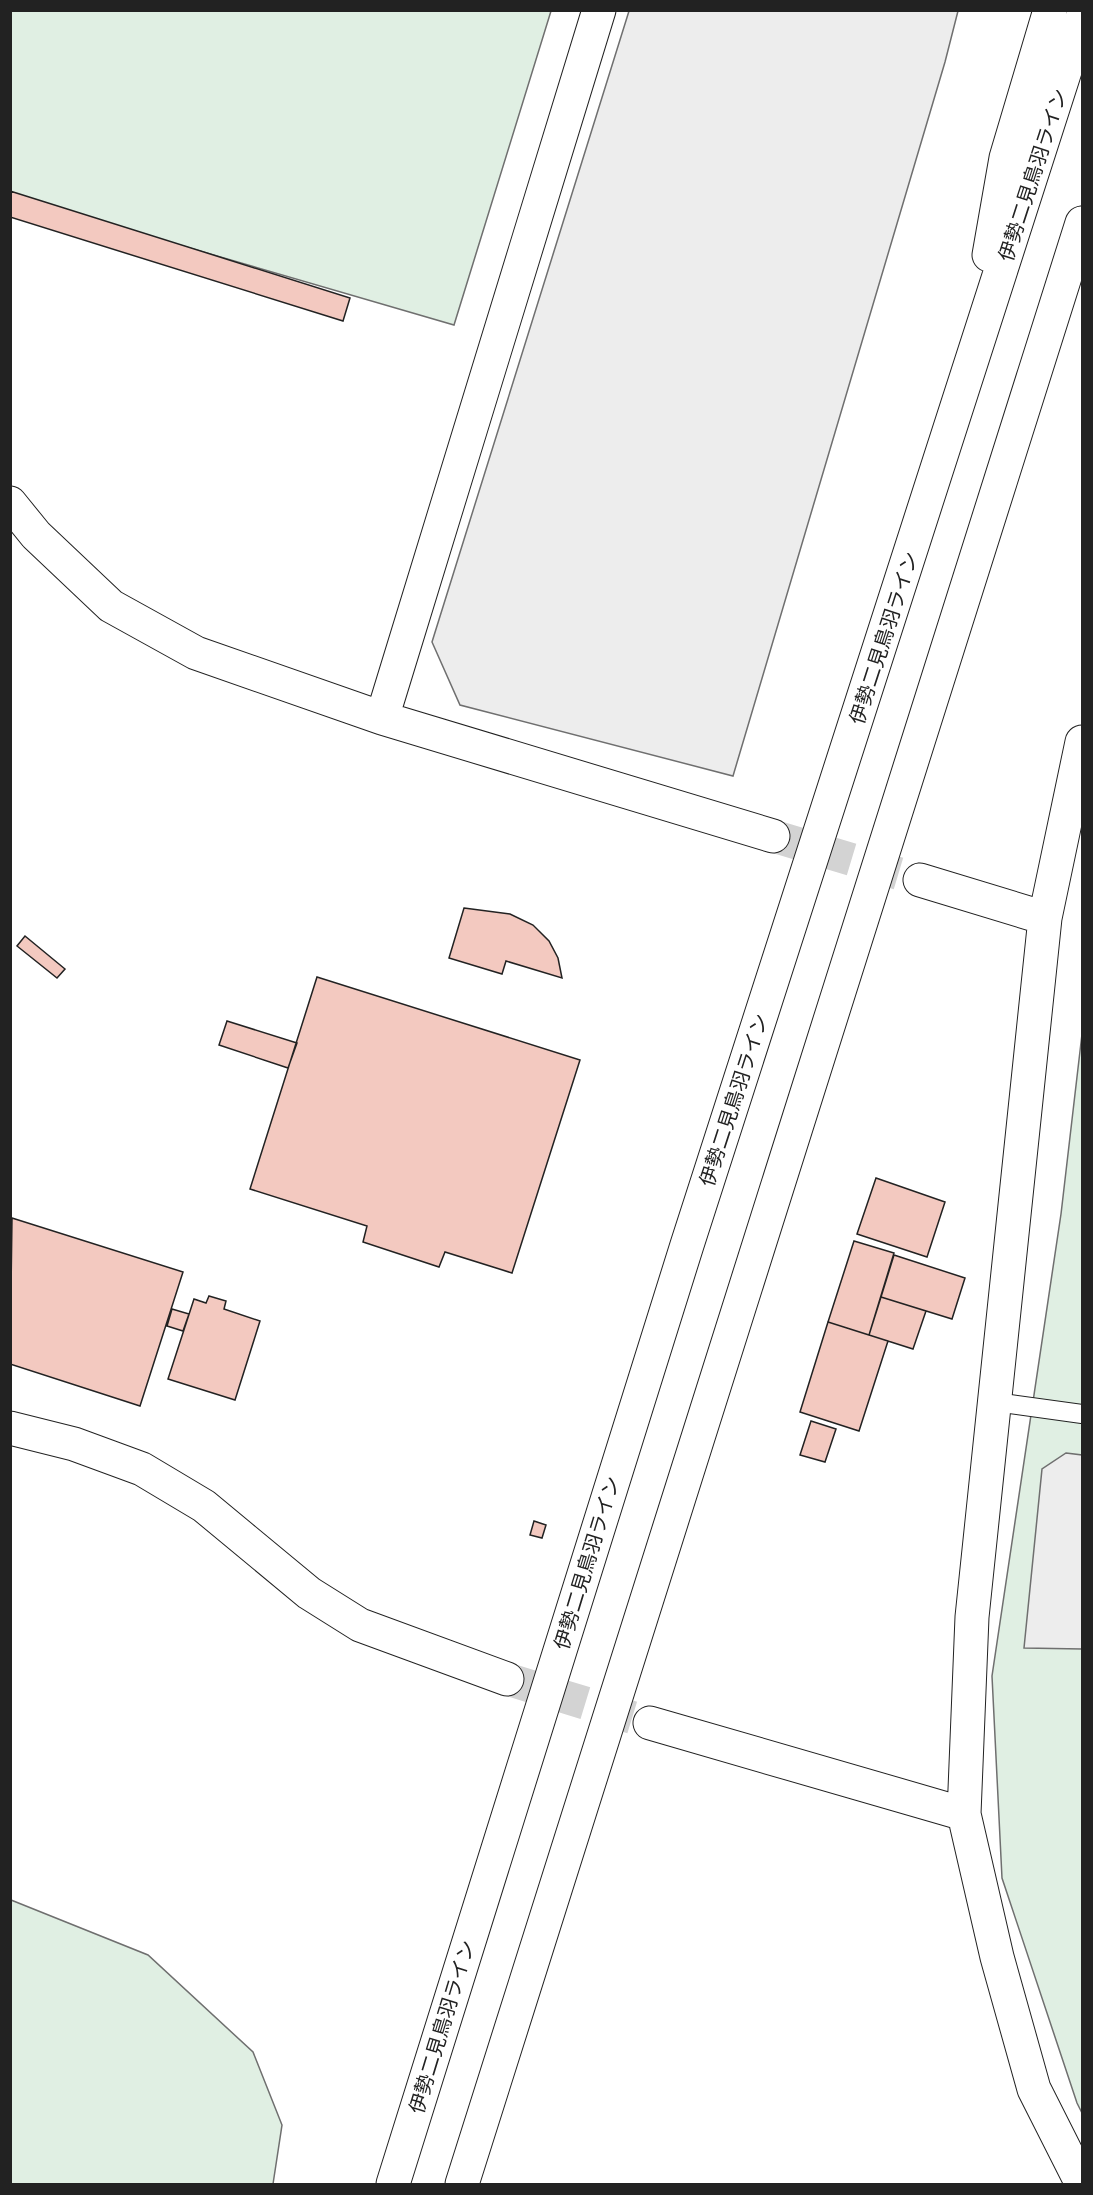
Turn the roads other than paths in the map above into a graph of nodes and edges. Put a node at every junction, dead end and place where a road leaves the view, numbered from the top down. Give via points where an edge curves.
1 (599, 10) edge
2 (1050, 10) edge
3 (1083, 18) edge
4 (1083, 223) edge
5 (966, 387) junction
6 (10, 503) edge
7 (382, 718) junction
8 (1083, 742) edge
9 (773, 836) tunnel mouth
10 (921, 880) tunnel mouth
11 (1045, 918) junction
12 (995, 1402) junction
13 (1083, 1414) edge
14 (10, 1428) edge
15 (507, 1679) tunnel mouth
16 (650, 1723) tunnel mouth
17 (964, 1814) junction
18 (393, 2184) edge
19 (462, 2184) edge
20 (1082, 2184) edge

1 - 7 main road
2 - 5 main road via 1006,158
3 - 5 main road, 伊勢二見鳥羽ライン
4 - 19 main road
5 - 18 main road, 伊勢二見鳥羽ライン via 687,1245
6 - 7 main road via 36,535 111,606 196,653
7 - 9 main road
8 - 11 main road
10 - 11 main road
11 - 12 main road
12 - 13 lane
12 - 17 main road via 972,1617
14 - 15 main road via 74,1444 142,1469 204,1506 309,1593 360,1625
16 - 17 main road
17 - 20 main road via 997,1957 1034,2089

